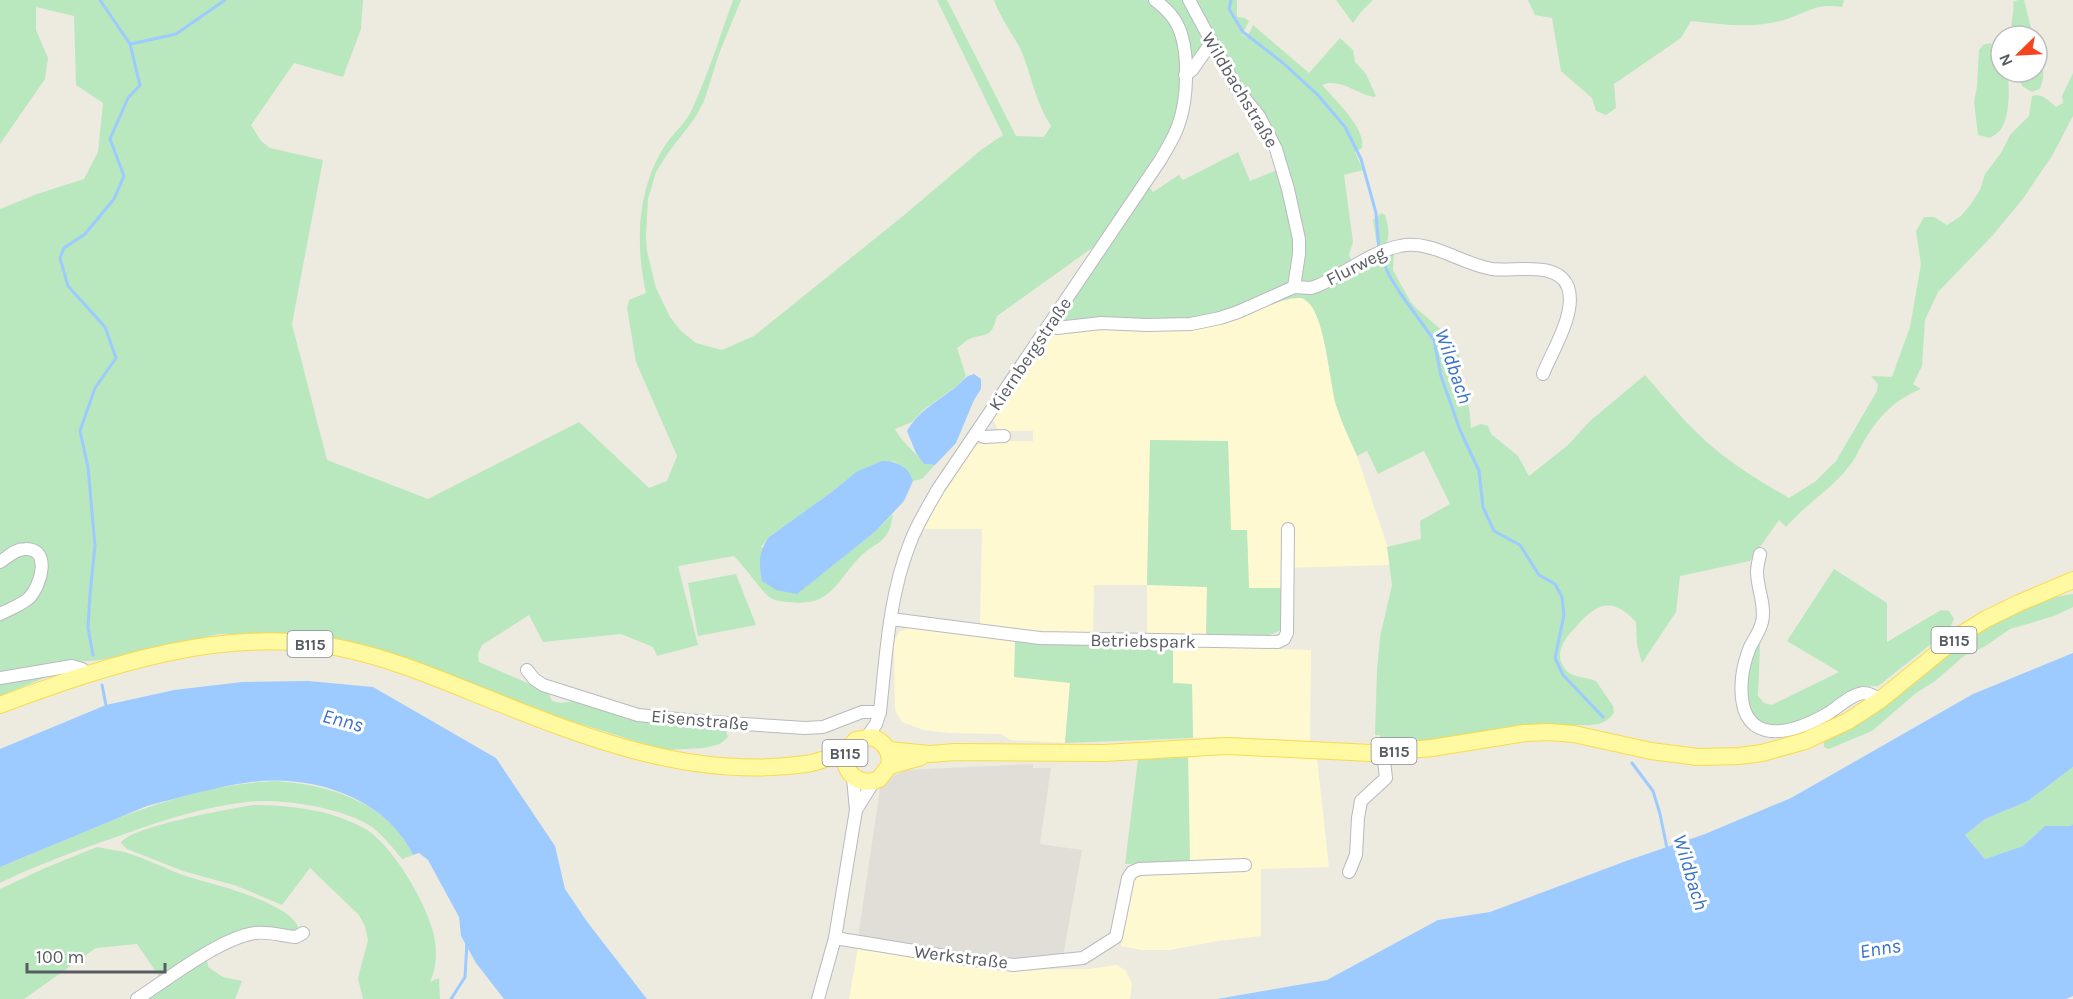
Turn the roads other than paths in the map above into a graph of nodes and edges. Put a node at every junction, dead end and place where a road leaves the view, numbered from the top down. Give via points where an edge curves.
1 (1155, 0) edge
2 (1189, 0) edge
3 (1211, 43) junction
4 (1185, 75) junction
5 (1294, 287) junction
6 (1049, 325) junction
7 (1543, 374) dead end
8 (976, 433) junction
9 (1004, 436) dead end
10 (1288, 528) dead end
11 (1760, 554) dead end
12 (0, 562) edge
13 (2073, 580) edge
14 (0, 614) edge
15 (891, 619) junction
16 (527, 670) dead end
17 (86, 675) junction
18 (0, 678) edge
19 (1880, 700) junction
20 (0, 705) edge
21 (880, 738) junction
22 (1383, 752) junction
23 (848, 766) junction
24 (874, 781) junction
25 (856, 810) junction
26 (1245, 865) dead end
27 (1350, 872) dead end
28 (303, 933) dead end
29 (835, 938) junction
30 (137, 999) edge
31 (818, 999) edge

1 - 4 street, Kiernbergstraße via 1177,24 1184,49
2 - 3 street, Wildbachstraße
3 - 4 street
3 - 5 street, Wildbachstraße via 1276,149 1299,239
4 - 6 street, Kiernbergstraße via 1183,110 1173,139
5 - 6 street, Flurweg via 1238,312 1191,324 1101,323 1057,328
5 - 7 street, Flurweg via 1317,286 1387,249 1411,244 1479,266 1544,270 1559,276 1569,290 1569,308
6 - 8 street, Kiernbergstraße
8 - 9 street via 984,437
8 - 15 street, Kiernbergstraße via 917,525 904,558
10 - 15 street, Betriebspark via 1287,633 1278,642 1041,638
11 - 19 street via 1757,572 1762,625 1744,663 1742,679 1742,704 1751,724 1766,731 1780,731 1828,714 1856,695 1871,694
12 - 14 street via 15,551 27,549 36,552 42,568 38,586 29,598
13 - 19 main road, B115 via 1986,619 1938,651
15 - 21 street, Kiernbergstraße
16 - 21 street, Eisenstraße via 538,682 621,711 660,718 805,728 823,727 862,712
17 - 18 street via 72,666
17 - 20 main road, B115
17 - 23 main road, B115 via 139,659 213,645 303,643 339,648 405,666 586,737 649,755 735,766
19 - 22 main road, B115 via 1848,721 1805,741 1739,756 1675,755 1549,732
21 - 22 main road, B115 via 930,754 1104,753 1227,747
21 - 23 main road, B115 via 851,743
21 - 24 main road, B115 via 884,775
22 - 27 street via 1386,778 1361,801 1356,855
23 - 24 main road, B115 via 863,782
23 - 25 street
24 - 25 street
25 - 29 street
26 - 29 street, Werkstraße via 1132,872 1116,937 1083,958 1000,965
28 - 30 street via 296,937 264,932 238,937
29 - 31 street

